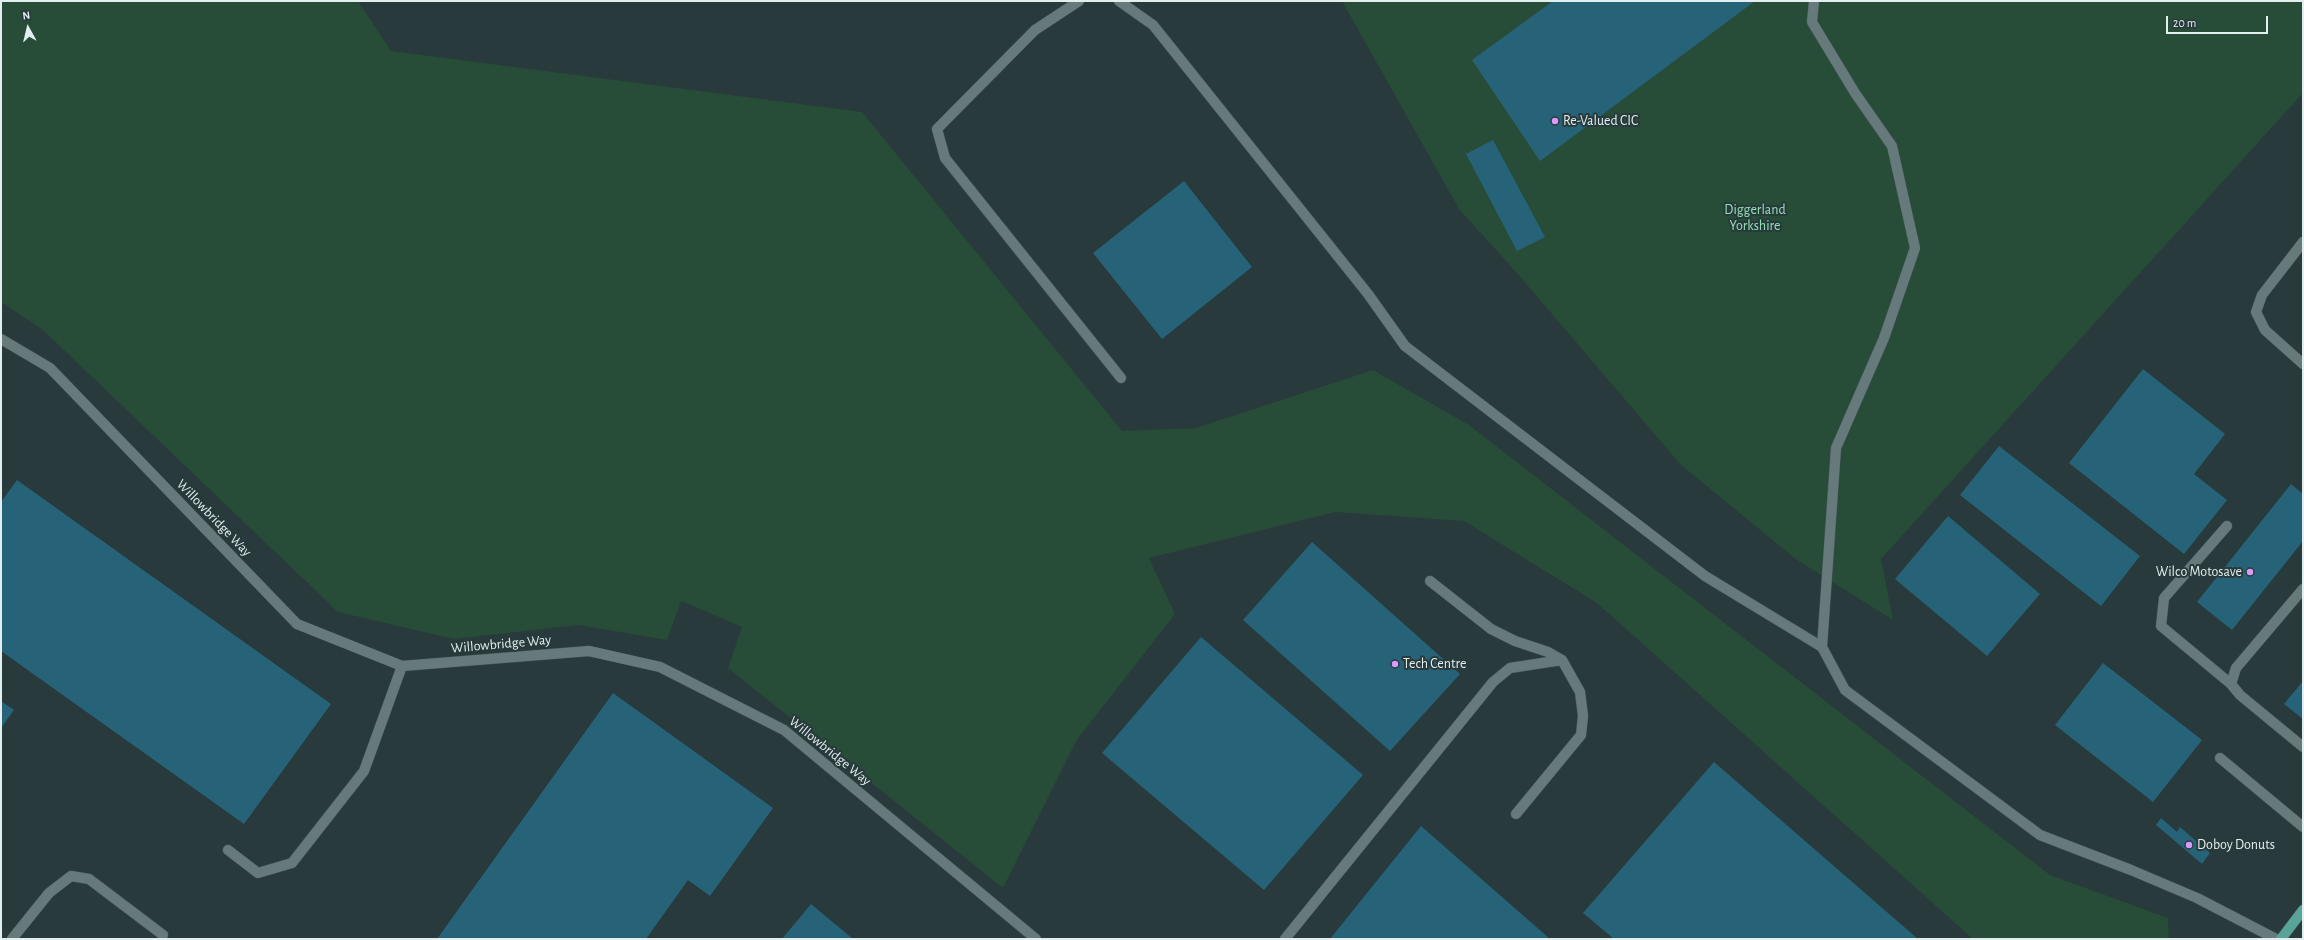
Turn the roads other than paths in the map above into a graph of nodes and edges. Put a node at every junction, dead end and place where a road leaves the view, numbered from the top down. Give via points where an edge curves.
1 (1079, 1) edge
2 (1119, 1) edge
3 (1814, 1) edge
4 (2303, 242) edge
5 (1, 339) edge
6 (2303, 364) edge
7 (1121, 378) dead end
8 (2226, 526) dead end
9 (1430, 581) dead end
10 (2303, 589) edge
11 (1822, 647) junction
12 (1562, 660) junction
13 (402, 666) junction
14 (2231, 684) junction
15 (2303, 747) edge
16 (2220, 758) dead end
17 (1516, 814) dead end
18 (2303, 827) edge
19 (228, 850) dead end
20 (2303, 910) edge
21 (163, 935) dead end
22 (12, 939) edge
23 (1036, 939) edge
24 (1285, 939) edge
25 (2276, 939) edge
26 (2281, 939) edge

1 - 7 street via 1035,30 937,129 945,158
2 - 11 street via 1153,26 1368,294 1405,346 1705,576
3 - 11 street via 1812,22 1855,93 1892,146 1915,248 1884,338 1836,448
4 - 6 street via 2262,295 2256,312 2265,330
5 - 13 street, Willowbridge Way via 50,368 297,624
8 - 14 street via 2164,598 2161,626
9 - 12 street via 1490,629
10 - 14 street via 2236,668
11 - 25 street via 1846,690 2040,835 2197,898
12 - 17 street via 1580,692 1583,716 1581,735
12 - 24 street via 1510,668 1493,682
13 - 19 street via 364,771 292,863 258,873
13 - 23 street, Willowbridge Way via 589,651 660,666 784,730
14 - 15 street via 2240,695
16 - 18 street
20 - 26 main road
21 - 22 street via 89,879 71,876 48,893

